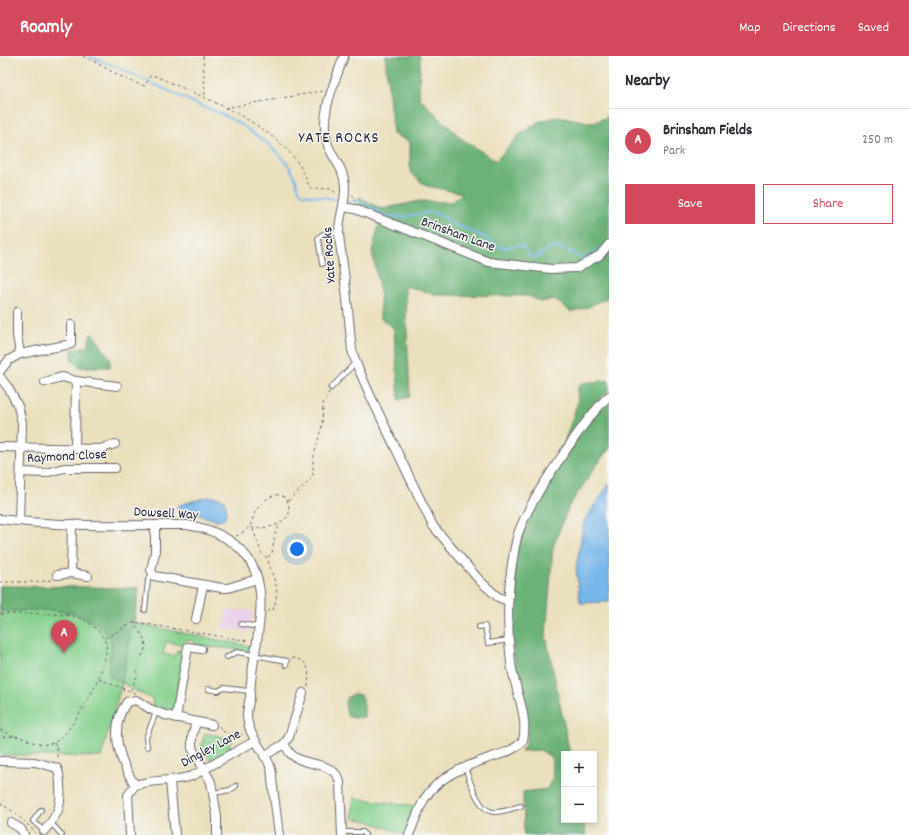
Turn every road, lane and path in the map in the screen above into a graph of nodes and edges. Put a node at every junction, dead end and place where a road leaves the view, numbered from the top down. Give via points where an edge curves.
1 (83, 56) edge
2 (204, 56) edge
3 (344, 56) edge
4 (327, 90) dead end
5 (205, 98) junction
6 (225, 108) junction
7 (344, 198) junction
8 (343, 207) junction
9 (339, 232) junction
10 (609, 244) edge
11 (322, 264) dead end
12 (17, 312) dead end
13 (71, 325) dead end
14 (20, 354) junction
15 (356, 363) junction
16 (0, 371) edge
17 (0, 377) edge
18 (76, 381) junction
19 (45, 382) dead end
20 (117, 386) dead end
21 (331, 388) joint
22 (609, 396) edge
23 (115, 444) dead end
24 (0, 447) edge
25 (22, 448) junction
26 (75, 449) junction
27 (115, 468) dead end
28 (21, 472) junction
29 (287, 502) junction
30 (0, 519) edge
31 (19, 521) junction
32 (280, 523) junction
33 (72, 524) junction
34 (155, 525) junction
35 (250, 526) junction
36 (252, 528) junction
37 (228, 540) junction
38 (267, 558) junction
39 (71, 572) junction
40 (152, 574) junction
41 (57, 575) joint
42 (88, 576) dead end
43 (257, 578) junction
44 (0, 582) edge
45 (203, 585) junction
46 (508, 601) junction
47 (145, 610) dead end
48 (260, 612) junction
49 (0, 614) edge
50 (196, 619) dead end
51 (134, 622) junction
52 (241, 624) dead end
53 (479, 626) dead end
54 (259, 627) junction
55 (104, 638) junction
56 (509, 640) junction
57 (257, 643) junction
58 (201, 649) dead end
59 (255, 654) junction
60 (227, 658) dead end
61 (290, 658) dead end
62 (286, 665) dead end
63 (98, 679) junction
64 (121, 687) dead end
65 (208, 689) dead end
66 (131, 690) dead end
67 (305, 690) joint
68 (249, 691) junction
69 (156, 711) junction
70 (176, 718) junction
71 (196, 722) junction
72 (212, 725) joint
73 (0, 730) edge
74 (230, 735) junction
75 (16, 736) junction
76 (0, 737) edge
77 (253, 737) junction
78 (54, 743) junction
79 (284, 744) junction
80 (147, 747) dead end
81 (235, 752) junction
82 (264, 756) junction
83 (0, 761) edge
84 (465, 767) junction
85 (57, 768) junction
86 (204, 770) junction
87 (170, 781) junction
88 (135, 785) junction
89 (236, 786) dead end
90 (214, 793) junction
91 (0, 803) edge
92 (521, 806) dead end
93 (42, 810) dead end
94 (12, 823) dead end
95 (51, 823) junction
96 (41, 833) edge
97 (342, 834) edge
98 (24, 835) edge
99 (62, 835) edge
100 (130, 835) edge
101 (175, 835) edge
102 (217, 835) edge
103 (279, 835) edge
104 (365, 835) edge
105 (409, 835) edge

1 - 5 path via 122,78 145,86 150,76 155,76
2 - 5 path
3 - 7 street, Yate Rocks via 327,108 324,130 330,149 344,176
4 - 6 path
5 - 6 path
6 - 7 path via 272,135 298,163 310,188 331,189
7 - 8 street, Yate Rocks
8 - 9 street, Yate Rocks
8 - 10 street, Brinsham Lane via 355,209 489,262 551,269 577,268 600,255
9 - 11 lane via 323,234 318,238
9 - 15 street, Yate Rocks via 352,350
12 - 14 street
13 - 14 street via 71,344
14 - 16 street via 9,360
15 - 21 lane
15 - 46 street, Yate Rocks via 433,526 480,581 498,597
17 - 25 street via 18,406 22,423
18 - 19 street via 63,377
18 - 20 street
18 - 26 street
21 - 29 path via 323,404 322,425 313,459 313,477
22 - 46 street via 591,414 526,515 514,551
23 - 26 street via 100,449
24 - 25 street
25 - 26 street
25 - 28 street
27 - 28 street, Raymond Close via 64,468 45,474
28 - 31 street
29 - 32 path via 289,514
29 - 35 path via 282,496 269,498 256,511
30 - 31 street, Dowsell Way
31 - 33 street, Dowsell Way
32 - 36 path via 277,526
32 - 38 path via 272,553
33 - 34 street, Dowsell Way
33 - 39 street
34 - 37 street, Dowsell Way via 198,527
34 - 40 street
35 - 36 path
35 - 37 path
36 - 38 path via 260,552
37 - 43 street, Dowsell Way via 244,554
38 - 48 path via 276,593 273,610
39 - 41 street
39 - 42 street
40 - 45 street
40 - 47 lane via 148,580
41 - 44 path via 48,581
43 - 45 street via 228,588
43 - 48 street, Dowsell Way
45 - 50 street
46 - 56 street
48 - 54 street, Dowsell Way
49 - 55 path via 71,616 96,628
51 - 55 path
51 - 57 path
51 - 66 path via 146,646
52 - 54 lane
53 - 56 lane via 485,626 488,643
54 - 57 street, Dowsell Way
55 - 63 path via 106,654
56 - 84 street via 511,665 525,726 524,740 515,748
57 - 59 street, Dowsell Way
58 - 70 street via 184,648
59 - 60 lane via 238,652
59 - 62 lane via 287,661
59 - 68 street, Dowsell Way
61 - 67 path via 298,658 308,666
63 - 64 path
63 - 78 path via 81,713
65 - 68 lane
67 - 79 street via 292,730
68 - 77 street, Dowsell Way via 247,715
69 - 70 street
69 - 80 lane via 146,738
69 - 88 street via 136,700 127,702 116,728 117,742 127,772
70 - 71 street
71 - 72 street
71 - 86 street via 192,748
72 - 74 path via 216,724 224,733
73 - 75 path
74 - 77 path
74 - 81 path via 231,746
75 - 76 path
75 - 78 path via 39,744
77 - 81 street, Dingley Lane
77 - 82 street, Dowsell Way
78 - 85 path via 57,748
79 - 82 street
79 - 97 street via 296,758 338,774
81 - 86 street, Dingley Lane
82 - 103 street, Dowsell Way via 273,773
83 - 85 street via 35,762
84 - 92 lane via 480,803 486,809 493,812
84 - 105 street via 431,790
85 - 95 street via 62,798
86 - 87 street, Dingley Lane via 192,776
86 - 90 street
87 - 88 street, Dingley Lane
87 - 101 street
88 - 100 street via 128,795
89 - 90 lane
90 - 102 street
91 - 96 path
93 - 96 lane via 33,821
94 - 98 street via 21,829
95 - 96 street
95 - 99 lane
97 - 104 lane via 363,832

